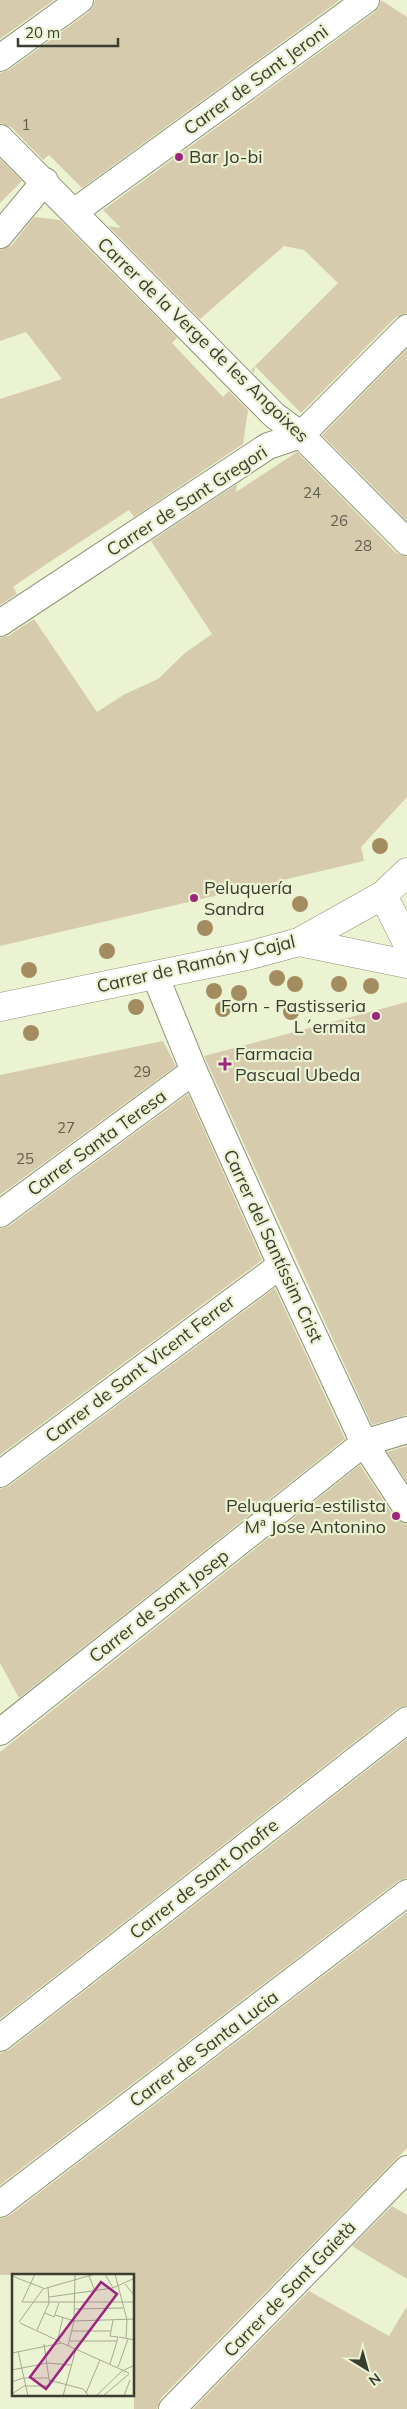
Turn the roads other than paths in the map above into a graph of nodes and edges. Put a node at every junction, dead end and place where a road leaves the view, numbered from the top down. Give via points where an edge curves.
1 (80, 0) edge
2 (366, 0) edge
3 (0, 58) edge
4 (0, 138) edge
5 (45, 182) junction
6 (74, 212) junction
7 (0, 235) edge
8 (407, 328) edge
9 (301, 435) junction
10 (407, 542) edge
11 (0, 623) edge
12 (407, 872) edge
13 (384, 895) junction
14 (299, 942) junction
15 (407, 943) edge
16 (407, 964) edge
17 (155, 975) junction
18 (0, 1007) edge
19 (194, 1071) junction
20 (0, 1214) edge
21 (281, 1265) junction
22 (407, 1430) edge
23 (364, 1444) junction
24 (0, 1474) edge
25 (407, 1509) edge
26 (407, 1720) edge
27 (0, 1732) edge
28 (407, 1893) edge
29 (0, 2038) edge
30 (407, 2169) edge
31 (398, 2193) edge
32 (0, 2204) edge
33 (172, 2409) edge

1 - 3 street
2 - 6 street, Carrer de Sant Jeroni
4 - 5 street, Carrer de la Verge de les Angoixes
5 - 6 street, Carrer de la Verge de les Angoixes
5 - 7 street
6 - 9 street, Carrer de la Verge de les Angoixes via 274,415
8 - 9 street, Carrer de Sant Gregori
9 - 10 street, Carrer de la Verge de les Angoixes
9 - 11 street, Carrer de Sant Gregori via 268,446
12 - 13 street, Carrer de Ramón y Cajal
13 - 14 street, Carrer de Ramón y Cajal
13 - 15 street
14 - 16 street
14 - 17 street, Carrer de Ramón y Cajal
17 - 18 street, Carrer de Ramón y Cajal
17 - 19 street, Carrer del Santíssim Crist
19 - 20 street, Carrer Santa Teresa
19 - 21 street, Carrer del Santíssim Crist
21 - 23 street, Carrer del Santíssim Crist
21 - 24 street, Carrer de Sant Vicent Ferrer
22 - 23 street
23 - 25 street, Carrer del Santíssim Crist
23 - 27 street, Carrer de Sant Josep
26 - 29 street, Carrer de Sant Onofre
28 - 32 street, Carrer de Santa Lucia
30 - 31 street, Carrer de Sant Gaietà
31 - 33 street, Carrer de Sant Gaietà

